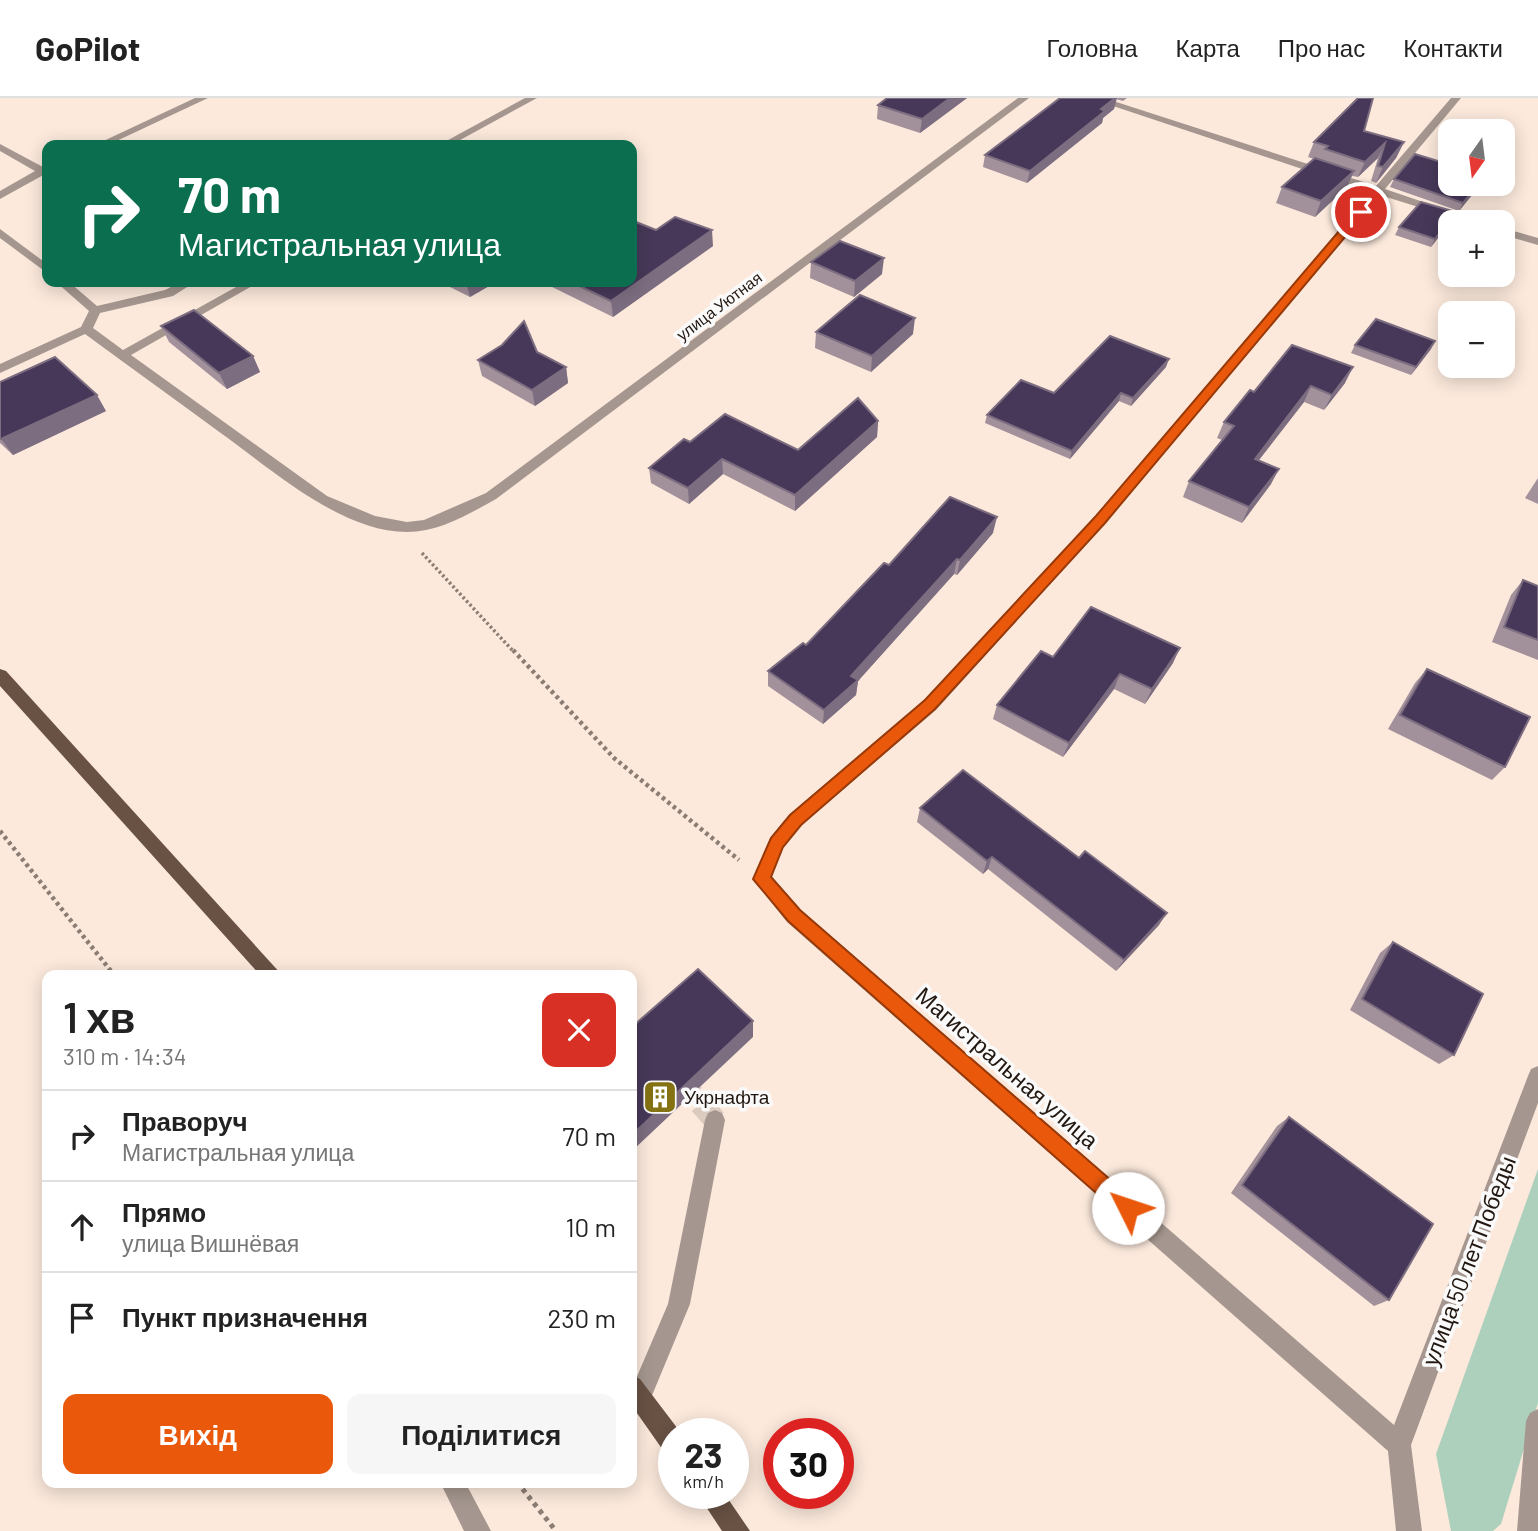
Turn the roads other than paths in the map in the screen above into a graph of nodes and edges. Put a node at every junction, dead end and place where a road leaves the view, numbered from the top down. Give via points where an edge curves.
1 (203, 98) edge
2 (532, 98) edge
3 (1024, 98) edge
4 (1094, 98) edge
5 (1456, 98) edge
6 (111, 140) edge
7 (453, 140) edge
8 (0, 147) edge
9 (42, 168) edge
10 (42, 172) edge
11 (1379, 191) junction
12 (0, 195) edge
13 (1438, 210) edge
14 (0, 232) edge
15 (1515, 235) edge
16 (1538, 242) edge
17 (42, 266) edge
18 (68, 287) edge
19 (180, 287) edge
20 (244, 287) edge
21 (95, 310) junction
22 (86, 329) junction
23 (124, 354) junction
24 (0, 369) edge
25 (0, 676) edge
26 (268, 970) edge
27 (1538, 1076) edge
28 (715, 1120) dead end
29 (637, 1390) edge
30 (637, 1393) edge
31 (1538, 1421) edge
32 (658, 1422) edge
33 (1399, 1445) junction
34 (455, 1488) edge
35 (721, 1509) edge
36 (478, 1531) edge
37 (737, 1531) edge
38 (1409, 1531) edge
39 (1530, 1531) edge

1 - 6 street
2 - 7 street
3 - 23 street, улица Уютная via 491,496 445,521 398,528 322,499
4 - 11 street
5 - 11 street
8 - 9 street
10 - 12 street
11 - 13 street
11 - 33 street, Магистральная улица via 1101,519 930,705 795,820 776,843 762,879 804,925
14 - 17 street
15 - 16 street
18 - 21 street
19 - 21 street
20 - 23 street
21 - 22 street
22 - 23 street, улица Уютная
22 - 24 street
25 - 26 main road
27 - 33 street, улица 50 лет Победы
28 - 29 street via 679,1304
30 - 32 main road
31 - 39 street
33 - 38 street
34 - 36 street
35 - 37 main road

